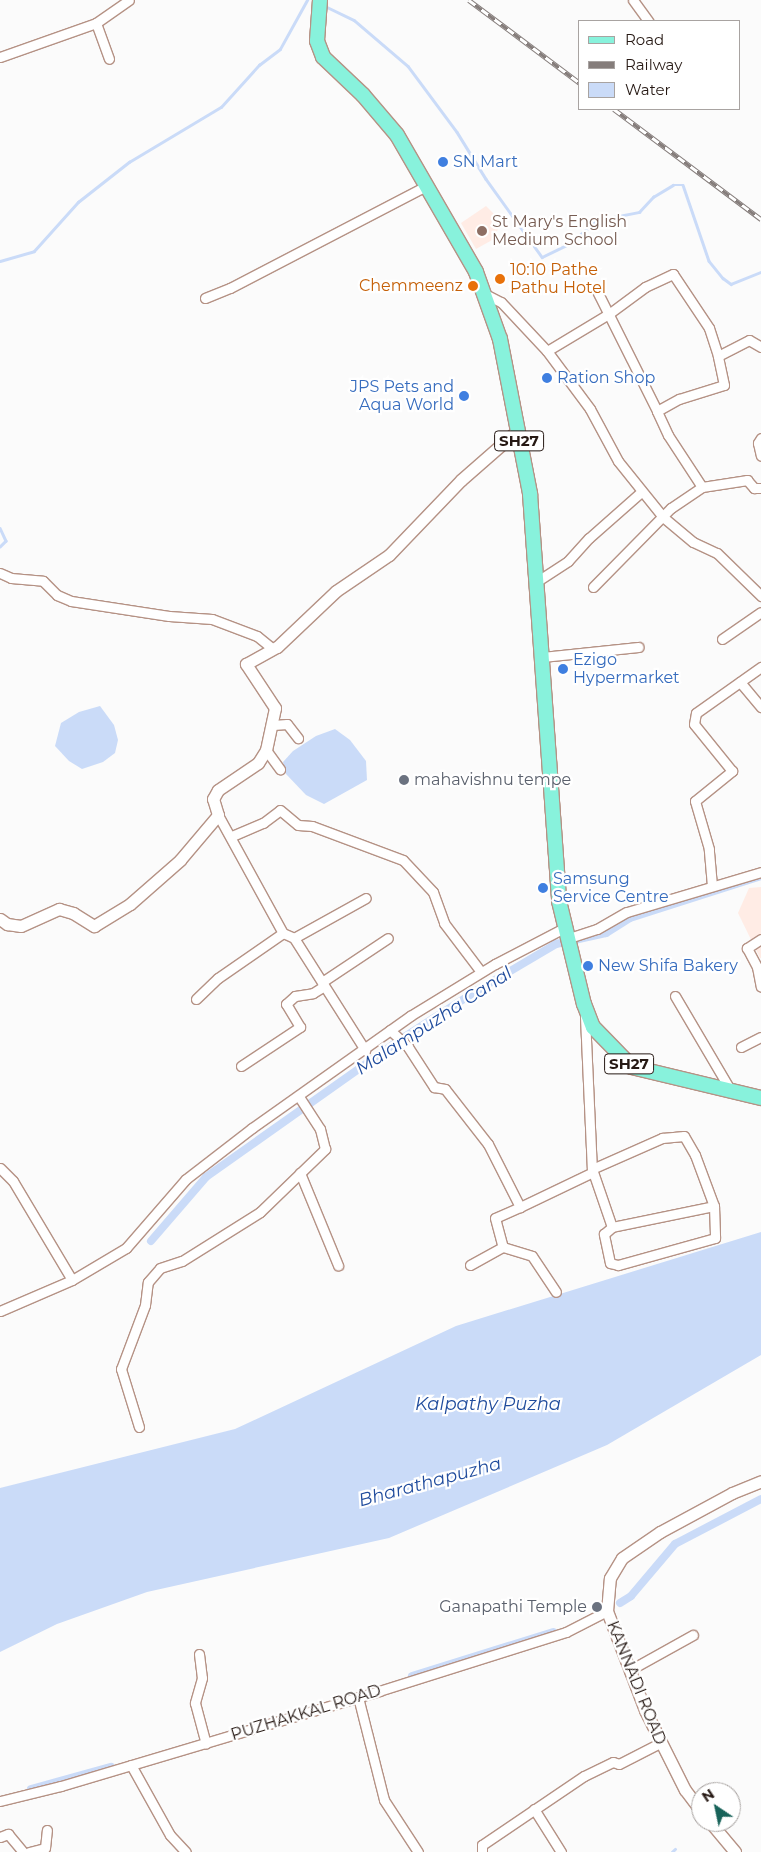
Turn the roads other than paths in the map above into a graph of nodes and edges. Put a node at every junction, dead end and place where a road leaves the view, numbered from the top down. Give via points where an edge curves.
1 (129, 0) edge
2 (320, 0) edge
3 (633, 0) edge
4 (647, 20) edge
5 (96, 23) junction
6 (0, 57) edge
7 (109, 59) dead end
8 (426, 186) junction
9 (598, 293) dead end
10 (485, 294) junction
11 (205, 298) dead end
12 (610, 314) junction
13 (761, 347) edge
14 (547, 351) junction
15 (718, 356) junction
16 (657, 411) junction
17 (517, 431) junction
18 (761, 438) edge
19 (761, 456) edge
20 (702, 487) junction
21 (761, 488) edge
22 (642, 492) junction
23 (663, 517) junction
24 (0, 573) edge
25 (536, 582) junction
26 (593, 587) dead end
27 (761, 596) edge
28 (761, 612) edge
29 (722, 639) dead end
30 (638, 647) dead end
31 (274, 649) junction
32 (542, 657) junction
33 (761, 667) edge
34 (740, 682) junction
35 (761, 707) edge
36 (273, 725) junction
37 (298, 738) dead end
38 (266, 750) junction
39 (280, 769) dead end
40 (218, 815) junction
41 (232, 836) junction
42 (761, 872) edge
43 (712, 886) junction
44 (366, 898) dead end
45 (0, 919) edge
46 (283, 933) junction
47 (569, 937) junction
48 (294, 938) junction
49 (388, 938) dead end
50 (761, 939) edge
51 (481, 972) junction
52 (323, 984) junction
53 (761, 987) edge
54 (675, 996) dead end
55 (196, 999) dead end
56 (584, 1004) junction
57 (390, 1030) junction
58 (761, 1037) edge
59 (741, 1047) dead end
60 (365, 1050) junction
61 (241, 1066) dead end
62 (731, 1091) junction
63 (761, 1098) edge
64 (304, 1105) junction
65 (0, 1168) edge
66 (593, 1171) junction
67 (300, 1173) junction
68 (714, 1206) junction
69 (520, 1207) junction
70 (612, 1227) junction
71 (503, 1247) junction
72 (338, 1265) dead end
73 (470, 1265) dead end
74 (72, 1280) junction
75 (556, 1292) dead end
76 (0, 1311) edge
77 (139, 1427) dead end
78 (761, 1481) edge
79 (607, 1612) junction
80 (693, 1635) dead end
81 (198, 1654) dead end
82 (630, 1670) junction
83 (358, 1697) junction
84 (206, 1743) junction
85 (660, 1743) junction
86 (131, 1765) junction
87 (691, 1798) edge
88 (0, 1801) edge
89 (534, 1809) junction
90 (47, 1830) dead end
91 (718, 1832) edge
92 (0, 1837) edge
93 (23, 1852) edge
94 (28, 1852) edge
95 (186, 1852) edge
96 (418, 1852) edge
97 (482, 1852) edge
98 (561, 1852) edge
99 (735, 1852) edge

1 - 5 street
2 - 8 main road, SH27 via 317,41 323,57 383,116
3 - 4 street
5 - 6 street
5 - 7 street
8 - 10 main road, SH27 via 465,250
8 - 11 street
9 - 12 street
10 - 14 street via 501,302
10 - 17 main road, SH27 via 500,339
12 - 14 street
12 - 15 street via 646,286 673,274 709,328
12 - 16 street
13 - 15 street via 749,340
14 - 22 street via 590,409 602,435
15 - 16 street via 724,385 679,399
16 - 20 street via 668,435
17 - 25 main road, SH27 via 530,494
17 - 31 street via 461,480 389,555 336,591
18 - 19 street via 758,443
20 - 21 street via 747,480 754,488
20 - 23 street
22 - 23 street
22 - 25 street via 610,518 568,561
23 - 26 street
23 - 27 street via 693,542 717,553
24 - 31 street via 11,578 43,581 57,595 71,602 212,619 257,636
25 - 32 main road, SH27
28 - 29 street
30 - 32 street
31 - 36 street via 246,664 275,708
32 - 47 main road, SH27 via 552,834 559,901
33 - 34 street
34 - 35 street
34 - 43 street via 696,714 694,724 732,771 695,801 709,849
36 - 37 street via 287,724
36 - 38 street
38 - 39 street
38 - 40 street via 258,763 218,790 213,799
40 - 41 street
40 - 45 street via 180,860 130,904 94,926 73,913 59,909 21,926 7,924
41 - 46 street
41 - 51 street via 263,823 280,810 298,825 312,826 402,860 433,892 444,923
42 - 43 street
43 - 47 street via 627,912 597,929
44 - 48 street
46 - 48 street
46 - 55 street via 218,978
47 - 51 street
47 - 56 main road, SH27
48 - 52 street
49 - 52 street
50 - 53 street via 747,948 758,967
51 - 57 street
52 - 60 street
52 - 61 street via 313,993 295,996 286,1004 300,1027
54 - 62 street
56 - 62 main road, SH27 via 593,1027 632,1067
56 - 66 street
57 - 60 street
57 - 69 street via 408,1047 434,1087 445,1089 488,1144
58 - 59 street
60 - 64 street
62 - 63 main road, SH27
64 - 67 street via 320,1129 324,1149
64 - 74 street via 186,1179 126,1248
65 - 74 street via 13,1181
66 - 68 street via 662,1138 684,1136 696,1155
66 - 69 street
66 - 70 street
67 - 72 street
67 - 77 street via 260,1212 182,1261 160,1268 148,1282 145,1305 121,1369
68 - 70 street
68 - 70 street via 715,1238 618,1265 610,1263 604,1234
69 - 71 street via 495,1218
71 - 73 street
71 - 75 street via 532,1256
74 - 76 street
78 - 79 street, KANNADI ROAD via 688,1516 622,1558 610,1578
79 - 82 street, KANNADI ROAD
79 - 83 street, PUZHAKKAL ROAD via 566,1632
80 - 82 street
81 - 84 street via 202,1678 195,1703
82 - 85 street, KANNADI ROAD
83 - 84 street, PUZHAKKAL ROAD
83 - 96 street via 384,1800
84 - 86 street, PUZHAKKAL ROAD
85 - 87 street, KANNADI ROAD
85 - 89 street via 619,1764 613,1762 584,1776
86 - 88 street, PUZHAKKAL ROAD
86 - 95 street via 170,1835
89 - 97 street via 482,1845
89 - 98 street
90 - 94 street via 45,1848
91 - 99 street
92 - 93 street via 8,1834

